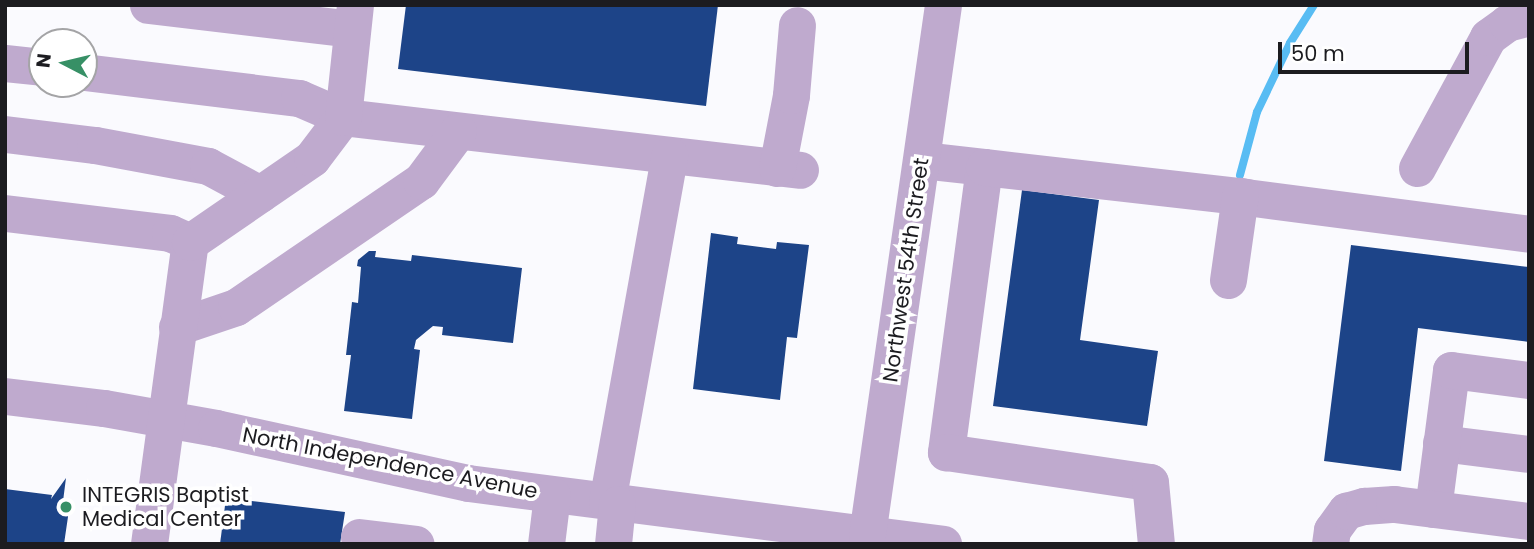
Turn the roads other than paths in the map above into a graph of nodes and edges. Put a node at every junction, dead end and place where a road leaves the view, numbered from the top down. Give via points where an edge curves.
1 (148, 5) edge
2 (943, 5) edge
3 (291, 14) edge
4 (354, 17) edge
5 (1529, 17) edge
6 (797, 25) dead end
7 (5, 62) edge
8 (28, 65) edge
9 (98, 74) edge
10 (343, 117) junction
11 (458, 131) junction
12 (5, 134) edge
13 (669, 156) junction
14 (922, 160) junction
15 (984, 167) junction
16 (1418, 168) dead end
17 (260, 194) junction
18 (1240, 196) junction
19 (5, 213) edge
20 (1529, 234) edge
21 (190, 242) junction
22 (1228, 279) dead end
23 (177, 327) junction
24 (1529, 380) edge
25 (5, 396) edge
26 (166, 419) junction
27 (1441, 443) junction
28 (1529, 454) edge
29 (552, 495) junction
30 (612, 503) junction
31 (1433, 509) junction
32 (1529, 521) edge
33 (867, 535) junction
34 (359, 537) dead end
35 (149, 544) edge
36 (415, 544) edge
37 (546, 544) edge
38 (613, 544) edge
39 (943, 544) edge
40 (1156, 544) edge
41 (1330, 544) edge

1 - 3 street
2 - 14 street, Northwest 54th Street
3 - 4 street
4 - 10 street
5 - 16 street via 1507,23 1488,37
6 - 13 street via 789,169
7 - 8 street
9 - 10 street via 299,98
10 - 11 street
10 - 17 street via 312,158
11 - 13 street
11 - 23 street via 421,181 236,307
12 - 17 street via 208,166
13 - 30 street
14 - 15 street
14 - 33 street, Northwest 54th Street
15 - 18 street
15 - 40 street via 946,452 1150,482
17 - 21 street
18 - 20 street
18 - 22 street
19 - 21 street via 170,233
21 - 23 street
23 - 26 street
24 - 27 street via 1451,370
25 - 26 street, North Independence Avenue
26 - 29 street, North Independence Avenue via 423,475
26 - 35 street
27 - 28 street
27 - 31 street
29 - 30 street, North Independence Avenue
29 - 37 street
30 - 33 street, North Independence Avenue
30 - 38 street
31 - 32 street
31 - 41 street via 1394,504 1346,511 1332,530
33 - 39 street, North Independence Avenue
34 - 36 street

